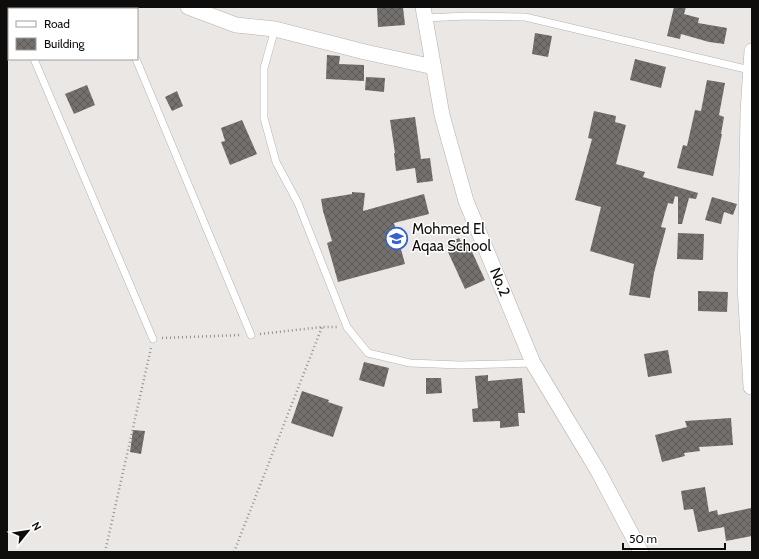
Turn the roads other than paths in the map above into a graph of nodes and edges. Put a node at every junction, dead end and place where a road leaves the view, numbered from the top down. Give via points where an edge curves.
1 (188, 7) edge
2 (424, 13) edge
3 (275, 29) junction
4 (752, 51) edge
5 (34, 60) edge
6 (136, 60) edge
7 (434, 67) junction
8 (750, 70) junction
9 (251, 335) road end
10 (153, 339) road end
11 (533, 363) junction
12 (752, 386) edge
13 (641, 552) edge

1 - 3 street via 236,25
2 - 7 street, No.2
2 - 8 lane via 525,17
3 - 7 street
3 - 11 lane via 264,68 264,118 276,162 298,203 347,327 368,353 410,363 460,366
4 - 8 street
5 - 10 lane
6 - 9 lane
7 - 11 street, No.2 via 442,115 466,201
8 - 12 street via 745,286
11 - 13 street, No.2 via 598,471

